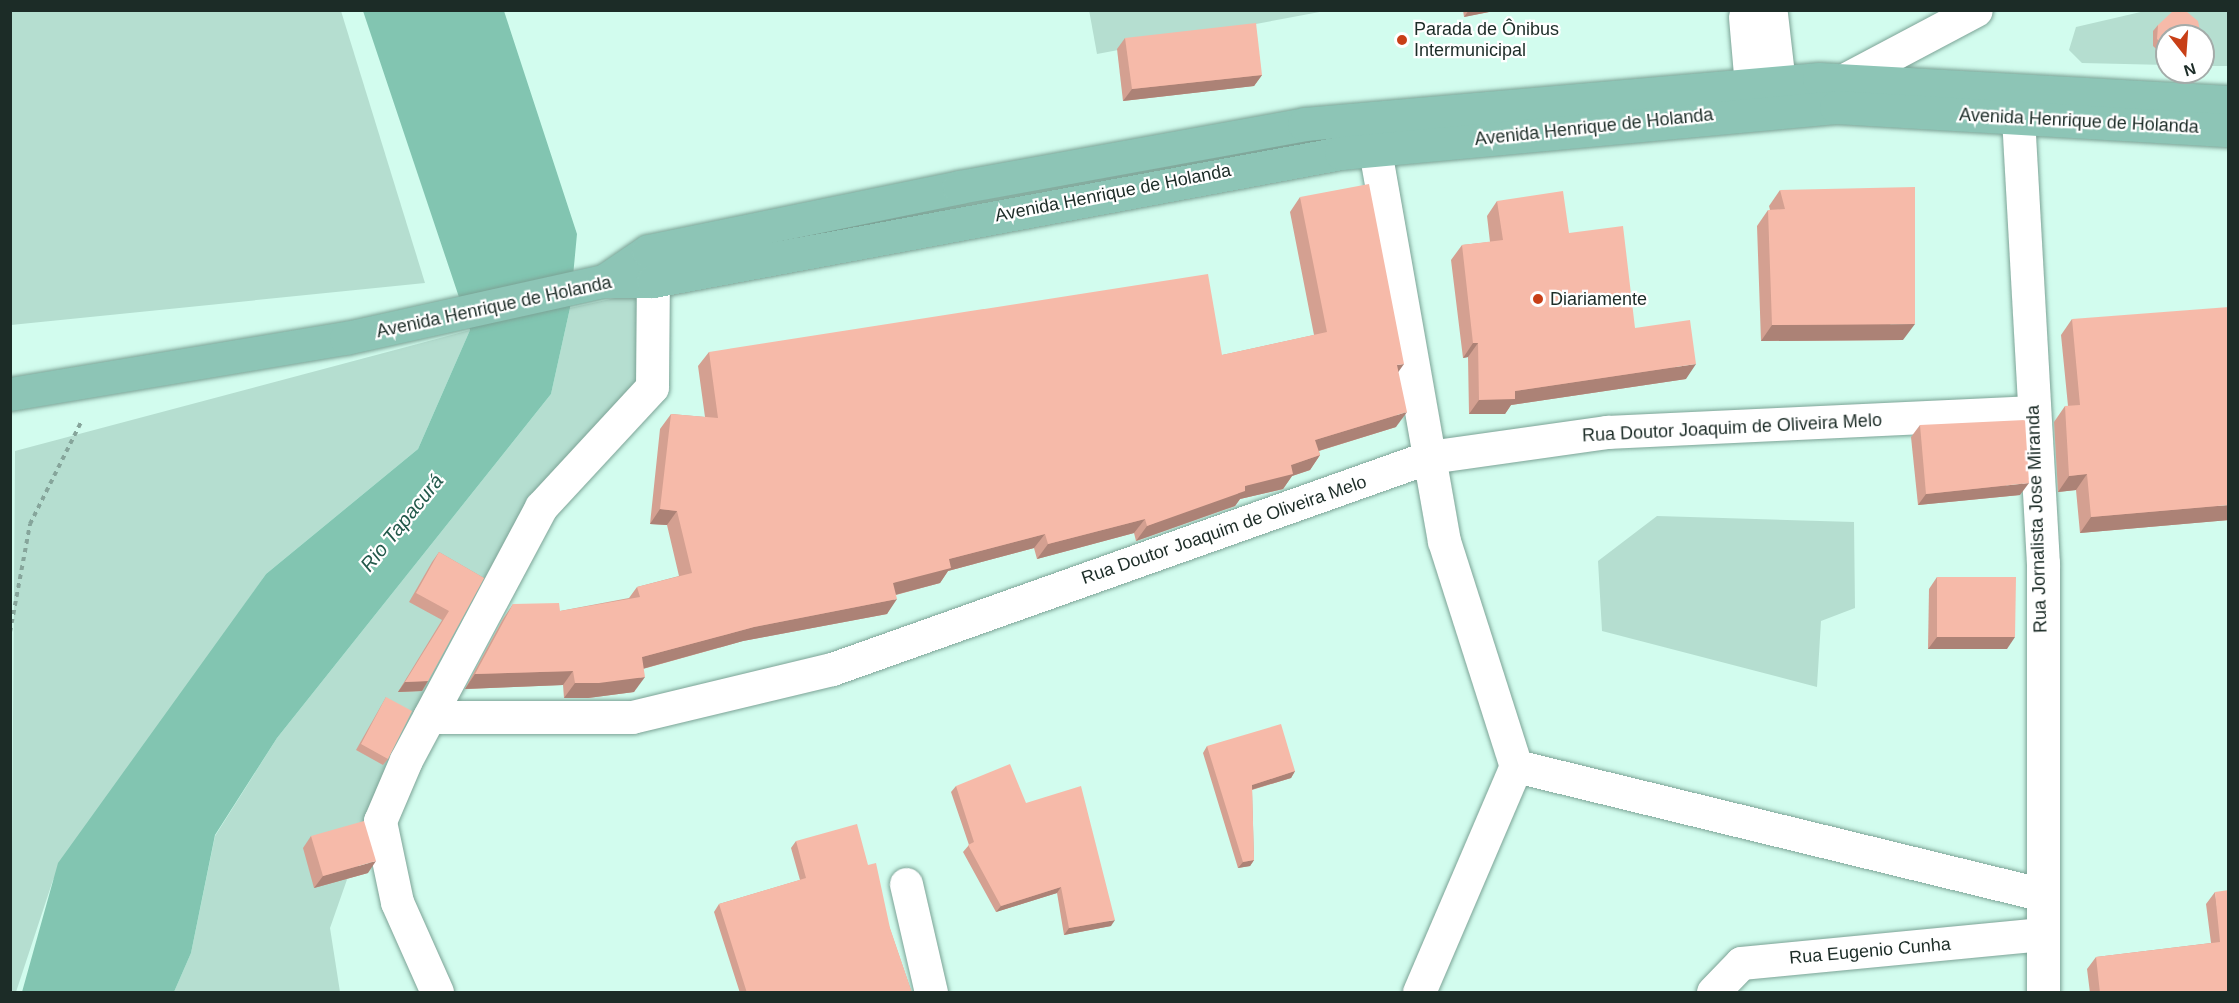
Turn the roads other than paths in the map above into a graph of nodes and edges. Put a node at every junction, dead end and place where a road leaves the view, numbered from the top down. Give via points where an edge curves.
1 (1976, 10) edge
2 (1758, 15) dead end
3 (1844, 80) junction
4 (1765, 84) junction
5 (2229, 102) edge
6 (2018, 117) junction
7 (2229, 130) edge
8 (1375, 150) junction
9 (604, 281) junction
10 (653, 281) junction
11 (10, 394) edge
12 (2034, 412) junction
13 (1429, 457) junction
14 (429, 717) junction
15 (1516, 765) junction
16 (906, 884) dead end
17 (2040, 894) junction
18 (2040, 934) junction
19 (1419, 992) edge
20 (437, 993) edge
21 (931, 993) edge
22 (1713, 993) edge
23 (2043, 993) edge

1 - 3 street
2 - 4 street
3 - 4 main road
3 - 5 main road
4 - 9 main road via 1304,124 959,187 648,252
6 - 7 main road, Avenida Henrique de Holanda
6 - 8 main road, Avenida Henrique de Holanda via 1783,109
6 - 12 street, Rua Jornalista Jose Miranda
8 - 10 main road, Avenida Henrique de Holanda via 1280,161
8 - 13 street
9 - 10 main road, Avenida Henrique de Holanda
9 - 11 main road, Avenida Henrique de Holanda via 346,338
10 - 14 street via 652,387 542,507
12 - 13 street, Rua Doutor Joaquim de Oliveira Melo via 1607,432
12 - 17 street, Rua Jornalista Jose Miranda via 2043,563
13 - 14 street, Rua Doutor Joaquim de Oliveira Melo via 832,669 632,717
13 - 15 street via 1444,541
14 - 20 street via 380,821 397,902
15 - 17 street
15 - 19 street
16 - 21 street
17 - 18 street, Rua Jornalista Jose Miranda
18 - 22 street, Rua Eugenio Cunha via 1741,963
18 - 23 street, Rua Jornalista Jose Miranda

